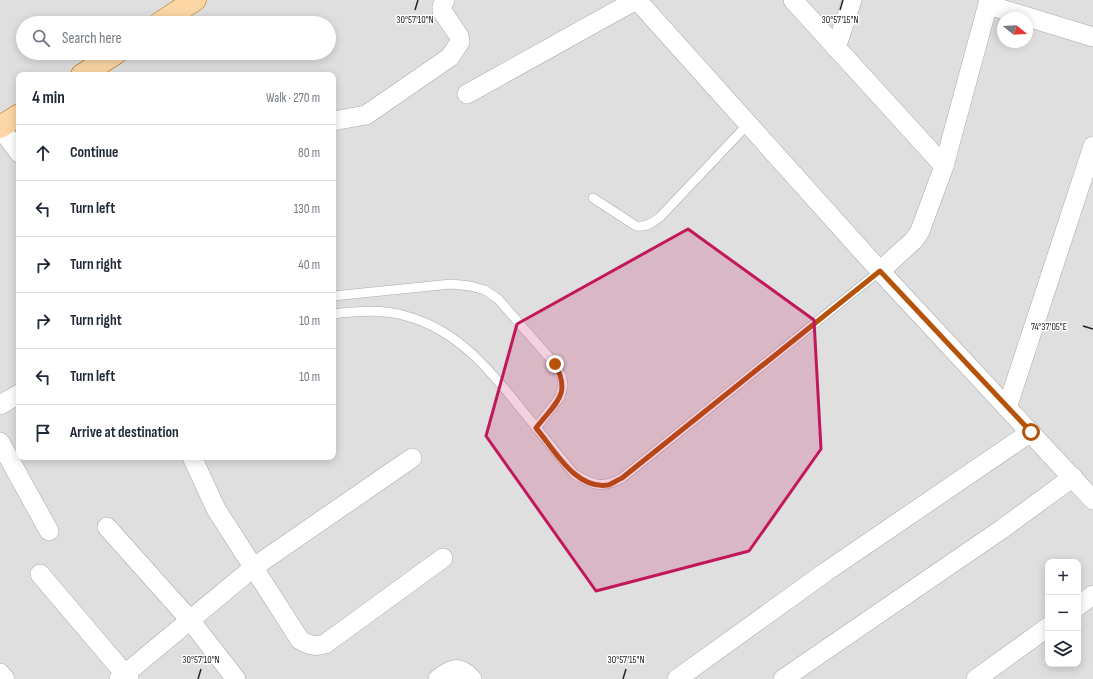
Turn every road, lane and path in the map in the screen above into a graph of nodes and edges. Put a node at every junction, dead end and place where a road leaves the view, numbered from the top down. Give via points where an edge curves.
1 (195, 0) edge
2 (445, 0) edge
3 (636, 0) edge
4 (793, 0) edge
5 (852, 0) edge
6 (988, 3) edge
7 (171, 16) edge
8 (1093, 37) edge
9 (836, 48) junction
10 (107, 60) edge
11 (91, 72) edge
12 (467, 94) dead end
13 (16, 117) edge
14 (336, 121) edge
15 (748, 124) junction
16 (0, 127) edge
17 (1093, 146) edge
18 (16, 149) edge
19 (944, 166) junction
20 (593, 198) dead end
21 (880, 271) junction
22 (336, 296) edge
23 (336, 314) edge
24 (16, 396) edge
25 (0, 405) edge
26 (1007, 408) junction
27 (536, 428) junction
28 (1031, 432) junction
29 (0, 442) edge
30 (412, 458) dead end
31 (193, 460) edge
32 (1086, 487) edge
33 (107, 527) dead end
34 (49, 531) dead end
35 (443, 558) dead end
36 (254, 567) junction
37 (40, 574) dead end
38 (1093, 595) edge
39 (1081, 604) edge
40 (190, 620) junction
41 (1045, 629) edge
42 (0, 673) edge
43 (124, 677) edge
44 (5, 679) edge
45 (236, 679) edge
46 (438, 679) edge
47 (472, 679) edge
48 (677, 679) edge
49 (783, 679) edge
50 (976, 679) edge

1 - 7 main road
2 - 14 street via 442,11 459,36 460,42 450,57 366,115
3 - 12 street
3 - 15 street
4 - 9 street
5 - 9 street
6 - 8 street
6 - 19 street
9 - 19 street
10 - 11 main road
13 - 16 main road
15 - 20 lane via 651,224 636,226
15 - 21 street
16 - 18 street
17 - 26 street
19 - 21 street via 920,231 914,240
21 - 26 street
21 - 27 lane via 622,478 609,485 588,482 574,474
22 - 27 lane via 451,284 485,290 504,305 555,364 562,377 560,397
23 - 27 lane via 376,312 405,315 453,337 493,374
24 - 25 street
26 - 28 street
28 - 32 street
28 - 48 street via 827,571
29 - 34 street
30 - 36 street
31 - 36 street via 216,509
32 - 49 street via 1002,529
33 - 40 street
35 - 36 street via 325,644 318,646 308,645 300,640
36 - 40 street
37 - 43 street
38 - 39 street
40 - 43 street
40 - 45 street
41 - 50 street
42 - 44 street
46 - 47 street via 448,671 458,670 465,672

